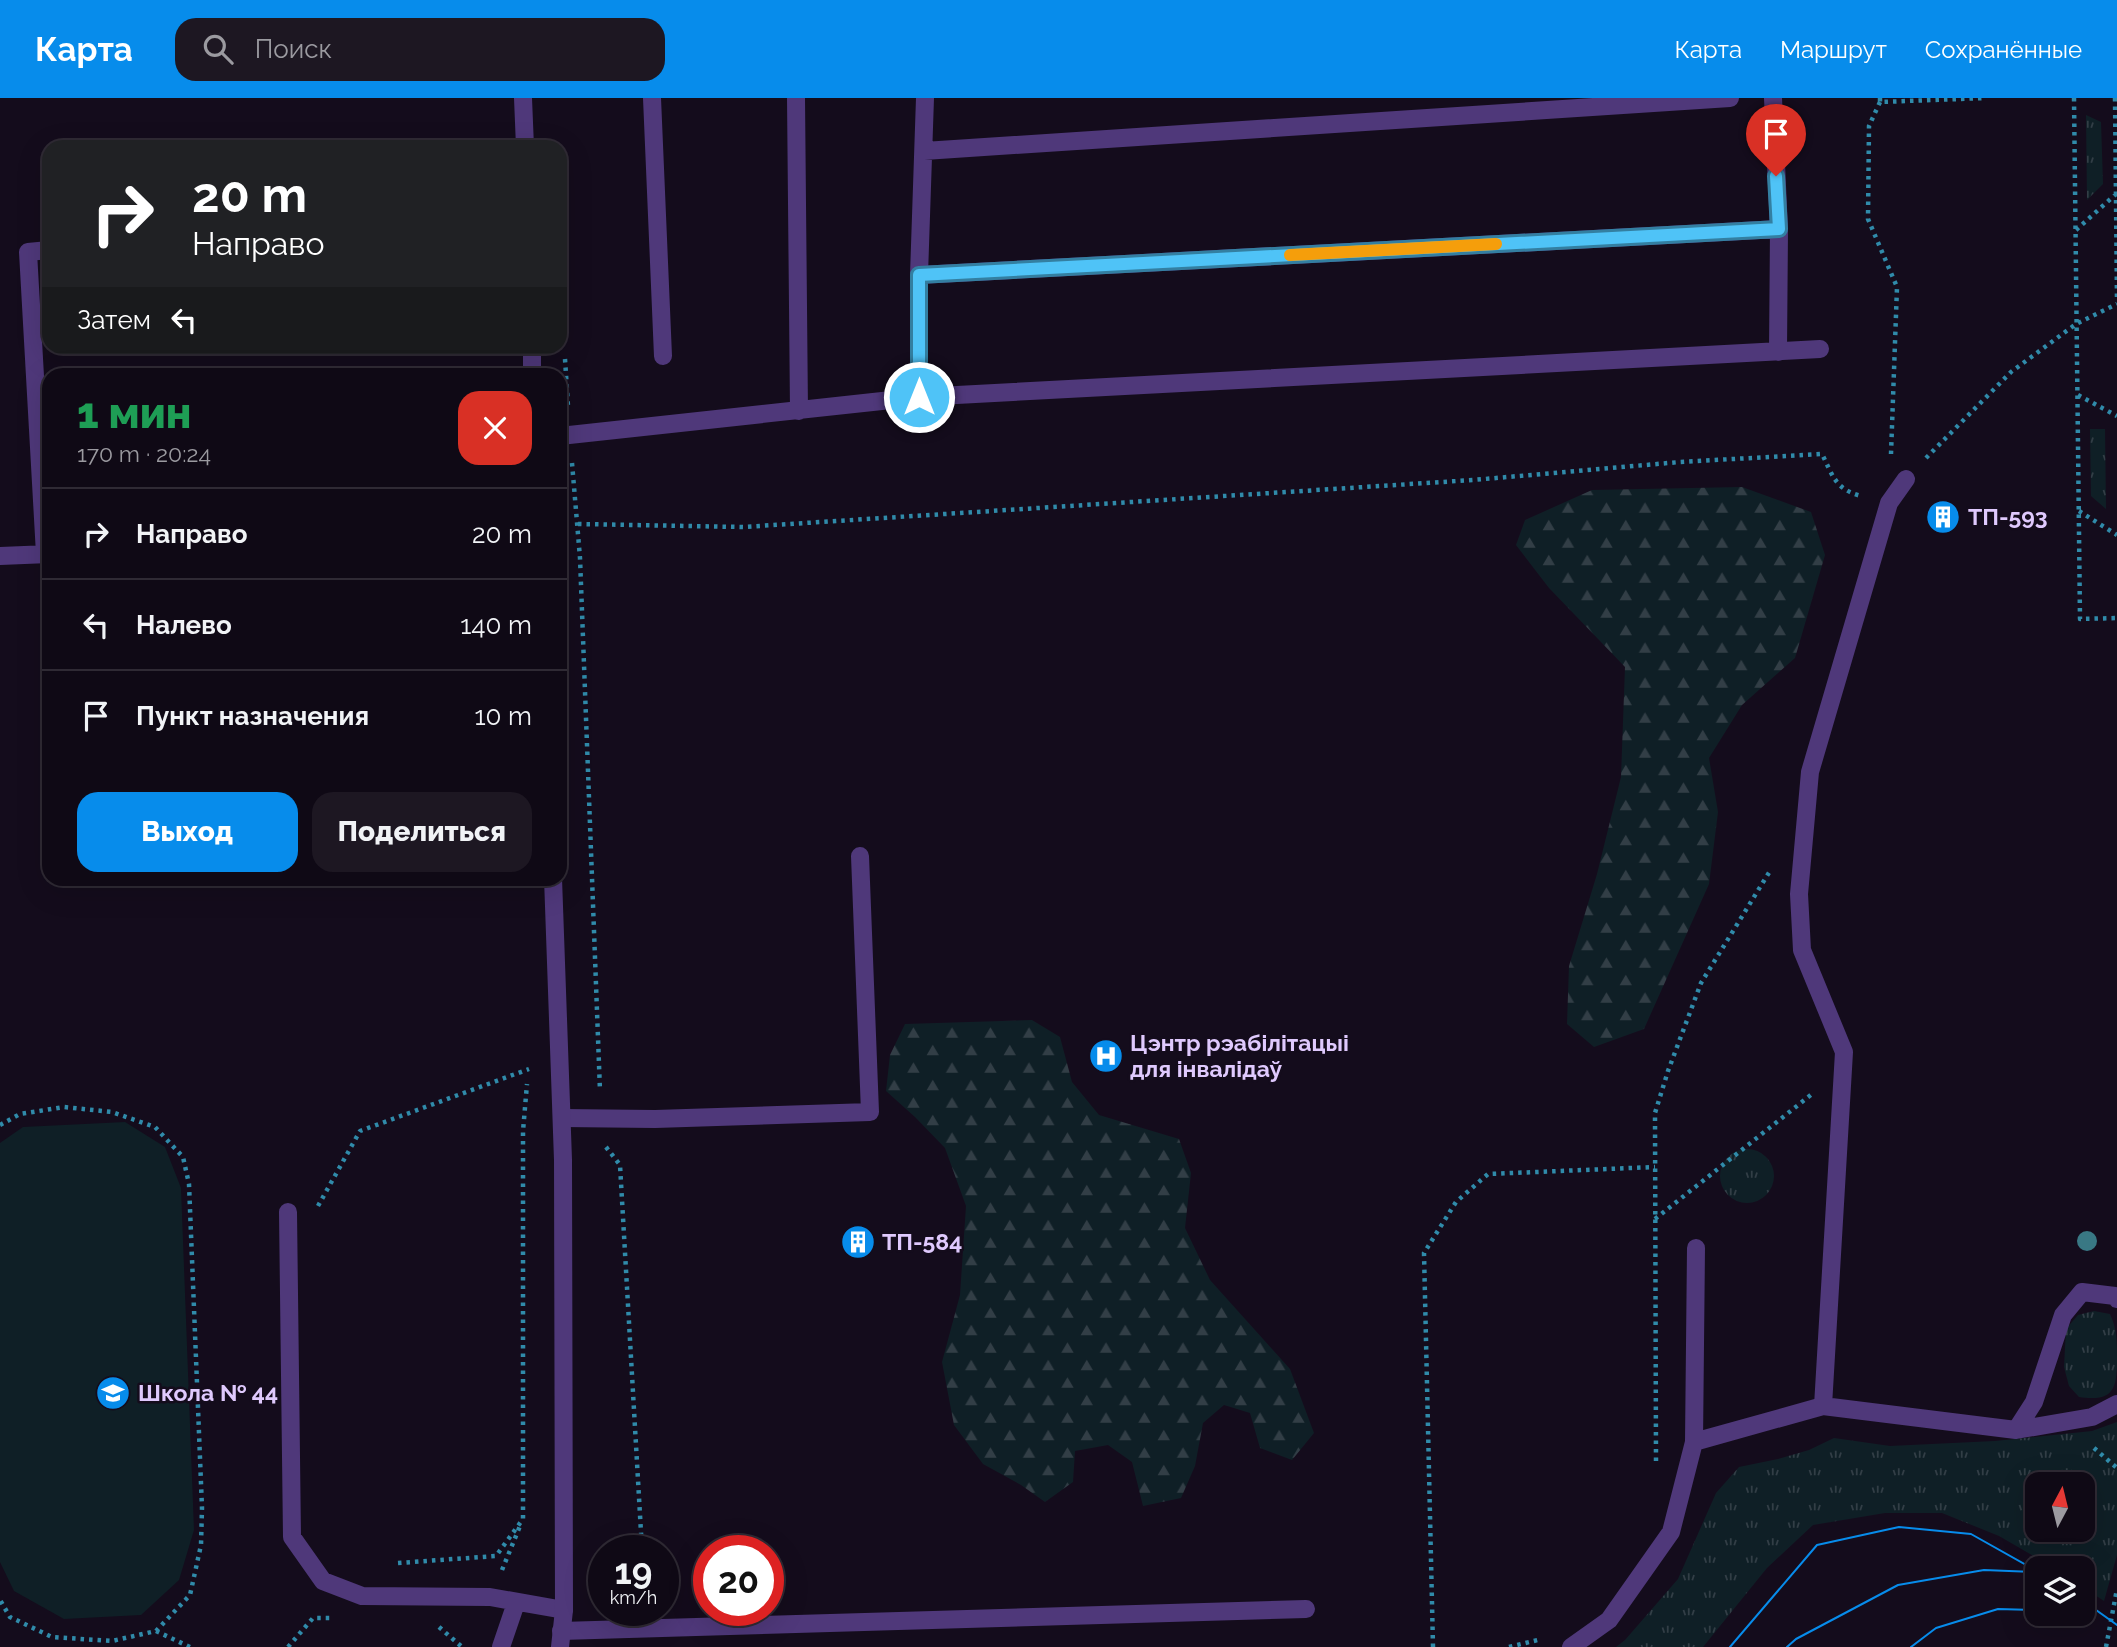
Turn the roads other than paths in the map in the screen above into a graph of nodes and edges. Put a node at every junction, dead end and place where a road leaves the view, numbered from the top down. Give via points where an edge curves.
1 (523, 98) edge
2 (652, 98) edge
3 (796, 98) edge
4 (925, 98) edge
5 (1730, 98) edge
6 (1773, 98) edge
7 (524, 140) edge
8 (924, 151) junction
9 (1779, 229) junction
10 (42, 251) edge
11 (919, 275) junction
12 (1820, 349) dead end
13 (1778, 352) junction
14 (663, 356) dead end
15 (919, 397) junction
16 (799, 411) junction
17 (567, 435) edge
18 (42, 475) edge
19 (1906, 479) road end
20 (42, 554) edge
21 (0, 556) edge
22 (860, 856) dead end
23 (553, 886) edge
24 (562, 1118) junction
25 (288, 1212) dead end
26 (1696, 1248) dead end
27 (2117, 1299) edge
28 (2117, 1404) edge
29 (1823, 1406) junction
30 (2016, 1430) junction
31 (1694, 1442) junction
32 (516, 1603) junction
33 (1306, 1609) dead end
34 (564, 1610) junction
35 (560, 1639) edge
36 (501, 1647) edge
37 (1571, 1647) edge

1 - 7 street
2 - 14 street
3 - 16 street
4 - 8 street
5 - 8 street
6 - 9 street
8 - 11 street
9 - 11 street
9 - 13 street
10 - 18 street via 28,252
11 - 15 street
12 - 13 street
13 - 15 street
15 - 16 street
16 - 17 street
19 - 29 street via 1889,503 1810,772 1799,894 1802,950 1844,1052
20 - 21 street
22 - 24 street via 870,1112
23 - 24 street
24 - 34 street
25 - 32 street via 292,1536 323,1581 362,1596 490,1597
26 - 31 street
27 - 30 street via 2082,1292 2063,1315 2034,1402
28 - 30 street via 2092,1417
29 - 30 street
29 - 31 street
31 - 37 street via 1671,1532 1609,1620
32 - 34 street
32 - 36 street
33 - 35 street
34 - 35 street

